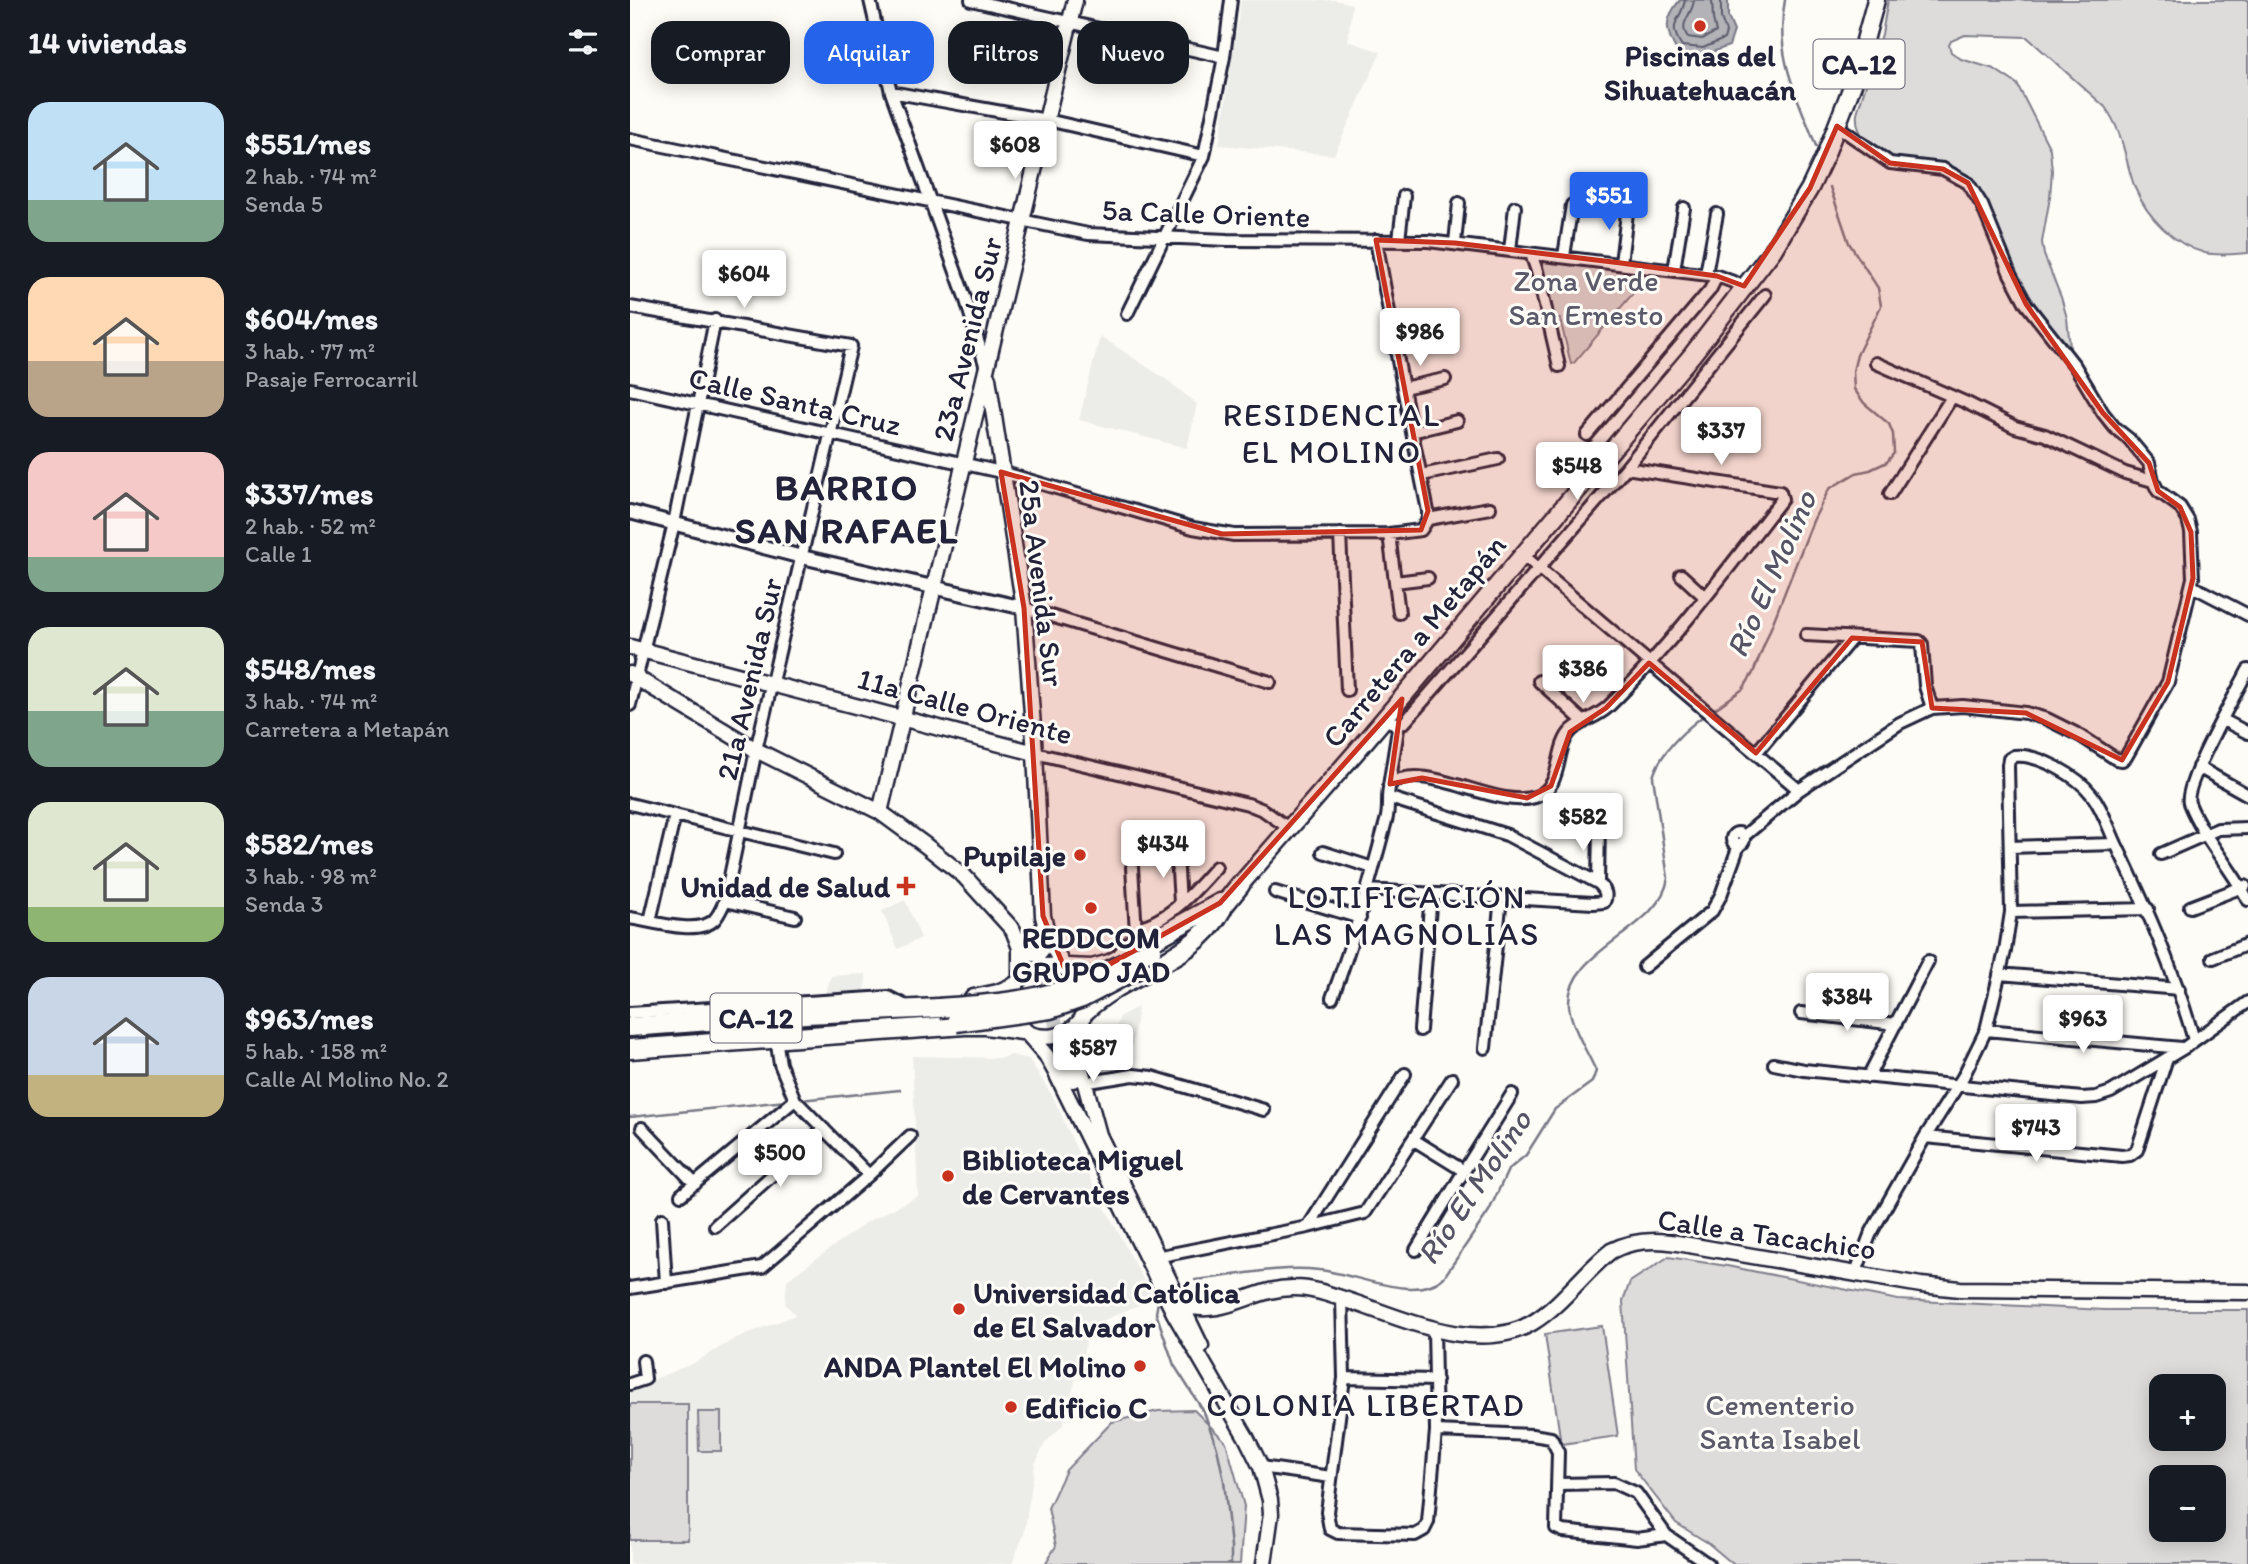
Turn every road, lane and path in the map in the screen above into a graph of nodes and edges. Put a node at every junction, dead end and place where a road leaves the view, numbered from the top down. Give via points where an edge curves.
1 (870, 0) edge
2 (971, 0) edge
3 (1075, 0) edge
4 (1231, 0) edge
5 (1876, 0) edge
6 (1070, 23) junction
7 (1224, 57) junction
8 (891, 92) junction
9 (1047, 120) junction
10 (1837, 126) junction
11 (630, 139) edge
12 (1204, 156) junction
13 (1404, 195) dead end
14 (931, 201) junction
15 (1459, 203) dead end
16 (1572, 205) dead end
17 (1628, 205) dead end
18 (1515, 206) dead end
19 (1684, 208) dead end
20 (1717, 214) dead end
21 (1023, 222) junction
22 (1163, 239) junction
23 (1376, 240) junction
24 (1399, 240) junction
25 (1455, 243) junction
26 (1510, 250) junction
27 (1531, 254) junction
28 (1564, 256) junction
29 (1621, 263) junction
30 (1674, 270) junction
31 (1712, 275) junction
32 (1744, 286) junction
33 (1765, 295) dead end
34 (630, 307) edge
35 (1127, 314) dead end
36 (715, 320) junction
37 (1436, 335) dead end
38 (1395, 345) junction
39 (1876, 363) dead end
40 (1559, 366) dead end
41 (987, 370) junction
42 (1444, 379) dead end
43 (1403, 388) junction
44 (630, 389) edge
45 (1951, 397) junction
46 (697, 404) junction
47 (1457, 421) dead end
48 (1631, 426) junction
49 (1412, 432) junction
50 (830, 433) junction
51 (1587, 435) dead end
52 (1652, 436) junction
53 (1498, 459) dead end
54 (962, 464) junction
55 (1626, 468) junction
56 (1001, 472) junction
57 (1422, 475) junction
58 (2153, 481) junction
59 (1890, 494) dead end
60 (1490, 508) dead end
61 (630, 512) edge
62 (1428, 519) junction
63 (674, 523) junction
64 (1340, 534) junction
65 (1389, 534) junction
66 (1523, 555) junction
67 (802, 556) junction
68 (1539, 569) junction
69 (1681, 575) dead end
70 (1428, 578) dead end
71 (1395, 582) junction
72 (934, 586) junction
73 (2192, 586) junction
74 (1706, 597) junction
75 (1024, 608) junction
76 (1399, 613) dead end
77 (2248, 615) edge
78 (1806, 635) dead end
79 (1852, 638) junction
80 (636, 648) edge
81 (1649, 663) junction
82 (2248, 670) edge
83 (633, 676) edge
84 (1539, 681) dead end
85 (1270, 682) dead end
86 (772, 684) junction
87 (1347, 691) dead end
88 (630, 705) edge
89 (1932, 708) junction
90 (903, 717) junction
91 (2223, 720) junction
92 (1391, 721) junction
93 (1584, 722) junction
94 (2248, 733) edge
95 (756, 750) junction
96 (1035, 753) junction
97 (1756, 753) junction
98 (2197, 767) junction
99 (1390, 790) junction
100 (1799, 790) junction
101 (2248, 794) edge
102 (630, 804) edge
103 (880, 812) junction
104 (675, 815) junction
105 (1599, 824) dead end
106 (1287, 825) junction
107 (2248, 828) edge
108 (741, 831) junction
109 (2207, 834) junction
110 (2116, 844) junction
111 (2010, 847) junction
112 (1323, 852) dead end
113 (834, 854) dead end
114 (2161, 854) dead end
115 (1177, 855) dead end
116 (1132, 867) dead end
117 (1216, 867) dead end
118 (1373, 868) junction
119 (1598, 883) junction
120 (1240, 885) joint
121 (2244, 886) edge
122 (1367, 890) junction
123 (1275, 892) dead end
124 (1432, 894) junction
125 (1501, 898) junction
126 (2248, 900) edge
127 (726, 901) junction
128 (1180, 903) junction
129 (2190, 907) dead end
130 (2148, 909) junction
131 (1043, 911) junction
132 (2011, 912) junction
133 (795, 917) dead end
134 (630, 918) edge
135 (1360, 918) junction
136 (650, 921) junction
137 (1009, 924) junction
138 (1136, 928) junction
139 (2248, 944) edge
140 (1045, 950) tunnel mouth
141 (1151, 956) junction
142 (2214, 958) dead end
143 (1928, 961) dead end
144 (1114, 962) junction
145 (1065, 967) junction
146 (1644, 967) dead end
147 (1998, 974) junction
148 (1017, 982) junction
149 (2179, 989) junction
150 (1332, 998) dead end
151 (2248, 1002) edge
152 (906, 1006) junction
153 (882, 1010) junction
154 (630, 1013) edge
155 (1084, 1013) junction
156 (1801, 1013) dead end
157 (1896, 1024) junction
158 (630, 1027) edge
159 (1420, 1030) dead end
160 (1986, 1030) junction
161 (862, 1031) junction
162 (1024, 1031) junction
163 (776, 1038) junction
164 (2194, 1040) junction
165 (1485, 1048) dead end
166 (2184, 1048) junction
167 (630, 1049) edge
168 (1061, 1049) tunnel mouth
169 (2167, 1058) junction
170 (1774, 1064) dead end
171 (1405, 1074) dead end
172 (1868, 1077) junction
173 (1452, 1079) dead end
174 (1083, 1083) junction
175 (1958, 1085) junction
176 (1512, 1094) dead end
177 (795, 1100) junction
178 (1264, 1110) dead end
179 (642, 1128) dead end
180 (824, 1129) junction
181 (1099, 1135) junction
182 (910, 1136) dead end
183 (1925, 1137) junction
184 (1414, 1140) junction
185 (1464, 1171) junction
186 (869, 1175) junction
187 (695, 1184) junction
188 (681, 1195) dead end
189 (662, 1219) dead end
190 (715, 1226) dead end
191 (1308, 1227) junction
192 (1416, 1250) dead end
193 (1156, 1257) junction
194 (1856, 1272) junction
195 (666, 1283) junction
196 (630, 1288) edge
197 (2248, 1292) edge
198 (1342, 1298) junction
199 (1181, 1312) junction
200 (1434, 1328) junction
201 (643, 1361) dead end
202 (1344, 1378) junction
203 (1436, 1380) junction
204 (630, 1384) edge
205 (1436, 1431) junction
206 (1261, 1467) junction
207 (1331, 1477) junction
208 (1558, 1484) junction
209 (1666, 1535) junction
210 (1264, 1564) edge
211 (1708, 1564) edge

1 - 8 street
2 - 6 street
3 - 6 main road, 23a Avenida Sur
4 - 7 street
5 - 10 main road, Carretera a Metapán / CA-12
6 - 7 street
6 - 9 main road, 23a Avenida Sur
7 - 12 street
8 - 9 street
8 - 14 street
9 - 12 street
9 - 21 main road, 23a Avenida Sur
10 - 32 main road, Carretera a Metapán / CA-12 via 1810,188 1773,250
10 - 58 street via 1890,163 1943,169 1968,183 2026,304 2073,363 2103,413 2149,463
11 - 14 street, 5a Calle Oriente
12 - 22 street
13 - 24 street
14 - 21 street, 5a Calle Oriente
14 - 41 street
15 - 25 street
16 - 28 street
17 - 29 street
18 - 26 street
19 - 30 street
20 - 31 street
21 - 22 street, 5a Calle Oriente via 1088,234
21 - 41 main road, 23a Avenida Sur
22 - 23 street, 5a Calle Oriente
22 - 35 street
23 - 24 street, 5a Calle Oriente
23 - 38 street
24 - 25 street, 5a Calle Oriente
25 - 26 street, 5a Calle Oriente
26 - 27 street, 5a Calle Oriente
27 - 28 street, 5a Calle Oriente
27 - 40 street
28 - 29 street, 5a Calle Oriente
29 - 30 street, 5a Calle Oriente
30 - 31 street, 5a Calle Oriente
31 - 32 street, 5a Calle Oriente
31 - 51 street via 1710,290
32 - 48 main road, Carretera a Metapán / CA-12
33 - 52 street
34 - 36 street
36 - 46 street
36 - 50 street, 21a Avenida Sur via 851,346
37 - 38 street
38 - 43 street
39 - 45 street
41 - 54 main road, 23a Avenida Sur
41 - 56 main road, 25a Avenida Sur
42 - 43 street
43 - 49 street
44 - 46 street, Calle Santa Cruz
45 - 58 street via 2078,449 2125,474
45 - 59 street
46 - 50 street, Calle Santa Cruz
46 - 63 street
47 - 49 street
48 - 52 street
48 - 66 main road, Carretera a Metapán / CA-12
49 - 57 street
50 - 54 street, Calle Santa Cruz
50 - 67 street, 21a Avenida Sur
52 - 55 street
53 - 57 street
54 - 56 street, Calle Santa Cruz
54 - 72 main road, 23a Avenida Sur
55 - 68 street
55 - 74 street via 1780,492 1782,499
56 - 64 street, Calle Santa Cruz via 1193,528 1234,535
56 - 75 main road, 25a Avenida Sur
57 - 62 street
58 - 73 street via 2188,520
60 - 62 street
61 - 63 street
62 - 65 street, Calle Santa Cruz via 1421,530
63 - 67 street
63 - 80 street
64 - 65 street, Calle Santa Cruz
64 - 87 street
65 - 71 street
66 - 68 street
66 - 92 main road, Carretera a Metapán / CA-12
67 - 72 street
67 - 86 street, 21a Avenida Sur
68 - 81 street
68 - 92 street via 1405,722
69 - 74 street
70 - 71 street
71 - 76 street
72 - 75 street
72 - 90 main road, 23a Avenida Sur
73 - 77 street
73 - 89 street via 2168,682 2122,760 2047,719 2026,713 1963,706
74 - 81 street
75 - 85 street
75 - 96 main road, 25a Avenida Sur
78 - 79 street
79 - 89 street via 1921,642
79 - 97 street
80 - 83 street
80 - 86 main road, 11a Calle Oriente
81 - 93 street via 1606,708
81 - 97 street
82 - 91 street
83 - 88 street
83 - 95 main road
84 - 93 street
86 - 90 main road, 11a Calle Oriente
86 - 95 street, 21a Avenida Sur
89 - 100 street via 1900,723
90 - 96 main road, 11a Calle Oriente
90 - 103 main road, 23a Avenida Sur
91 - 94 street
91 - 98 street
92 - 99 street
92 - 106 main road, Carretera a Metapán / CA-12
93 - 99 street via 1567,737 1551,786 1533,797 1511,798 1422,778 1408,778
95 - 103 main road
95 - 108 street, 21a Avenida Sur
96 - 106 street, 11a Calle Oriente via 1248,804
96 - 131 main road, 25a Avenida Sur
97 - 100 street
98 - 101 street
98 - 109 street via 2189,802
99 - 118 street via 1389,812
99 - 119 street via 1507,835
100 - 146 street via 1742,841 1712,911
102 - 104 street
103 - 137 main road via 964,876
104 - 108 street
104 - 136 street
105 - 119 street
106 - 120 main road, Carretera a Metapán / CA-12 via 1274,848
107 - 109 street
108 - 113 street
108 - 127 street, 21a Avenida Sur
109 - 114 street
109 - 121 street
110 - 111 street
110 - 111 street via 2102,810 2081,783 2030,757 2014,756 2008,765
110 - 130 street
111 - 132 street
112 - 118 street
115 - 128 street
116 - 138 street
117 - 128 street
118 - 122 street
119 - 125 street via 1605,893 1604,902
120 - 141 highway via 1221,906
121 - 126 street
121 - 129 street
122 - 124 street
122 - 135 street
123 - 135 street
124 - 125 street
124 - 159 street
125 - 165 street
127 - 133 street
127 - 136 street via 705,926 684,928
128 - 138 street
130 - 132 street
130 - 149 street
131 - 137 main road via 1041,951 1035,956 1027,952
131 - 140 main road
131 - 145 main road, 25a Avenida Sur via 1054,952
132 - 147 street
134 - 136 street
135 - 150 street
137 - 148 main road via 1020,943
138 - 144 street
139 - 142 street
141 - 144 highway
141 - 153 highway, bridge via 1054,993 991,1004
141 - 155 highway
141 - 161 highway, bridge via 1082,998 1050,1009
143 - 157 street
144 - 145 highway via 1098,969
145 - 148 main road via 1038,968
145 - 155 main road via 1085,984
147 - 149 street
147 - 160 street
148 - 152 highway, CA-12 via 998,994 967,1001
148 - 162 main road via 1011,1009
149 - 164 street
151 - 164 street
152 - 153 highway, CA-12
152 - 154 street via 888,997
153 - 158 highway, CA-12
155 - 162 main road via 1075,1026 1058,1035 1044,1037
155 - 174 main road via 1076,1051
156 - 157 street
157 - 172 street
160 - 166 street
160 - 175 street
161 - 162 highway, CA-12 via 986,1025
161 - 163 highway, CA-12
162 - 199 main road via 1055,1070
163 - 167 highway, CA-12
163 - 177 street via 780,1064
164 - 166 street
166 - 169 street
168 - 181 main road
169 - 175 street via 2096,1097
169 - 183 street via 2137,1150 2130,1155
170 - 172 street
171 - 191 street
172 - 175 street
173 - 184 street
174 - 178 street via 1133,1075 1152,1077
174 - 181 main road
175 - 183 street
176 - 185 street
177 - 180 street
177 - 187 street
179 - 187 street
180 - 186 street
180 - 190 street
181 - 193 main road
182 - 186 street
183 - 194 street via 1870,1235
184 - 185 street
184 - 191 street via 1364,1213
185 - 192 street
186 - 195 street via 762,1267
187 - 188 street
189 - 195 street
191 - 193 street
193 - 199 main road
194 - 197 main road, Calle a Tacachico via 1960,1289
194 - 200 main road, Calle a Tacachico via 1644,1241 1611,1251 1542,1316 1514,1331 1494,1336
195 - 196 street
198 - 199 main road, Calle a Tacachico via 1297,1287 1261,1293 1209,1317
198 - 200 main road, Calle a Tacachico
198 - 202 street
199 - 206 main road
200 - 203 street
201 - 204 street via 646,1379
202 - 203 street
202 - 207 street
203 - 205 street
205 - 207 street via 1428,1522 1415,1535 1330,1529
205 - 208 street via 1551,1438 1558,1452
206 - 207 street
206 - 210 main road via 1271,1514
208 - 209 street via 1615,1483 1636,1493
208 - 209 street via 1556,1528 1637,1539
209 - 211 street

